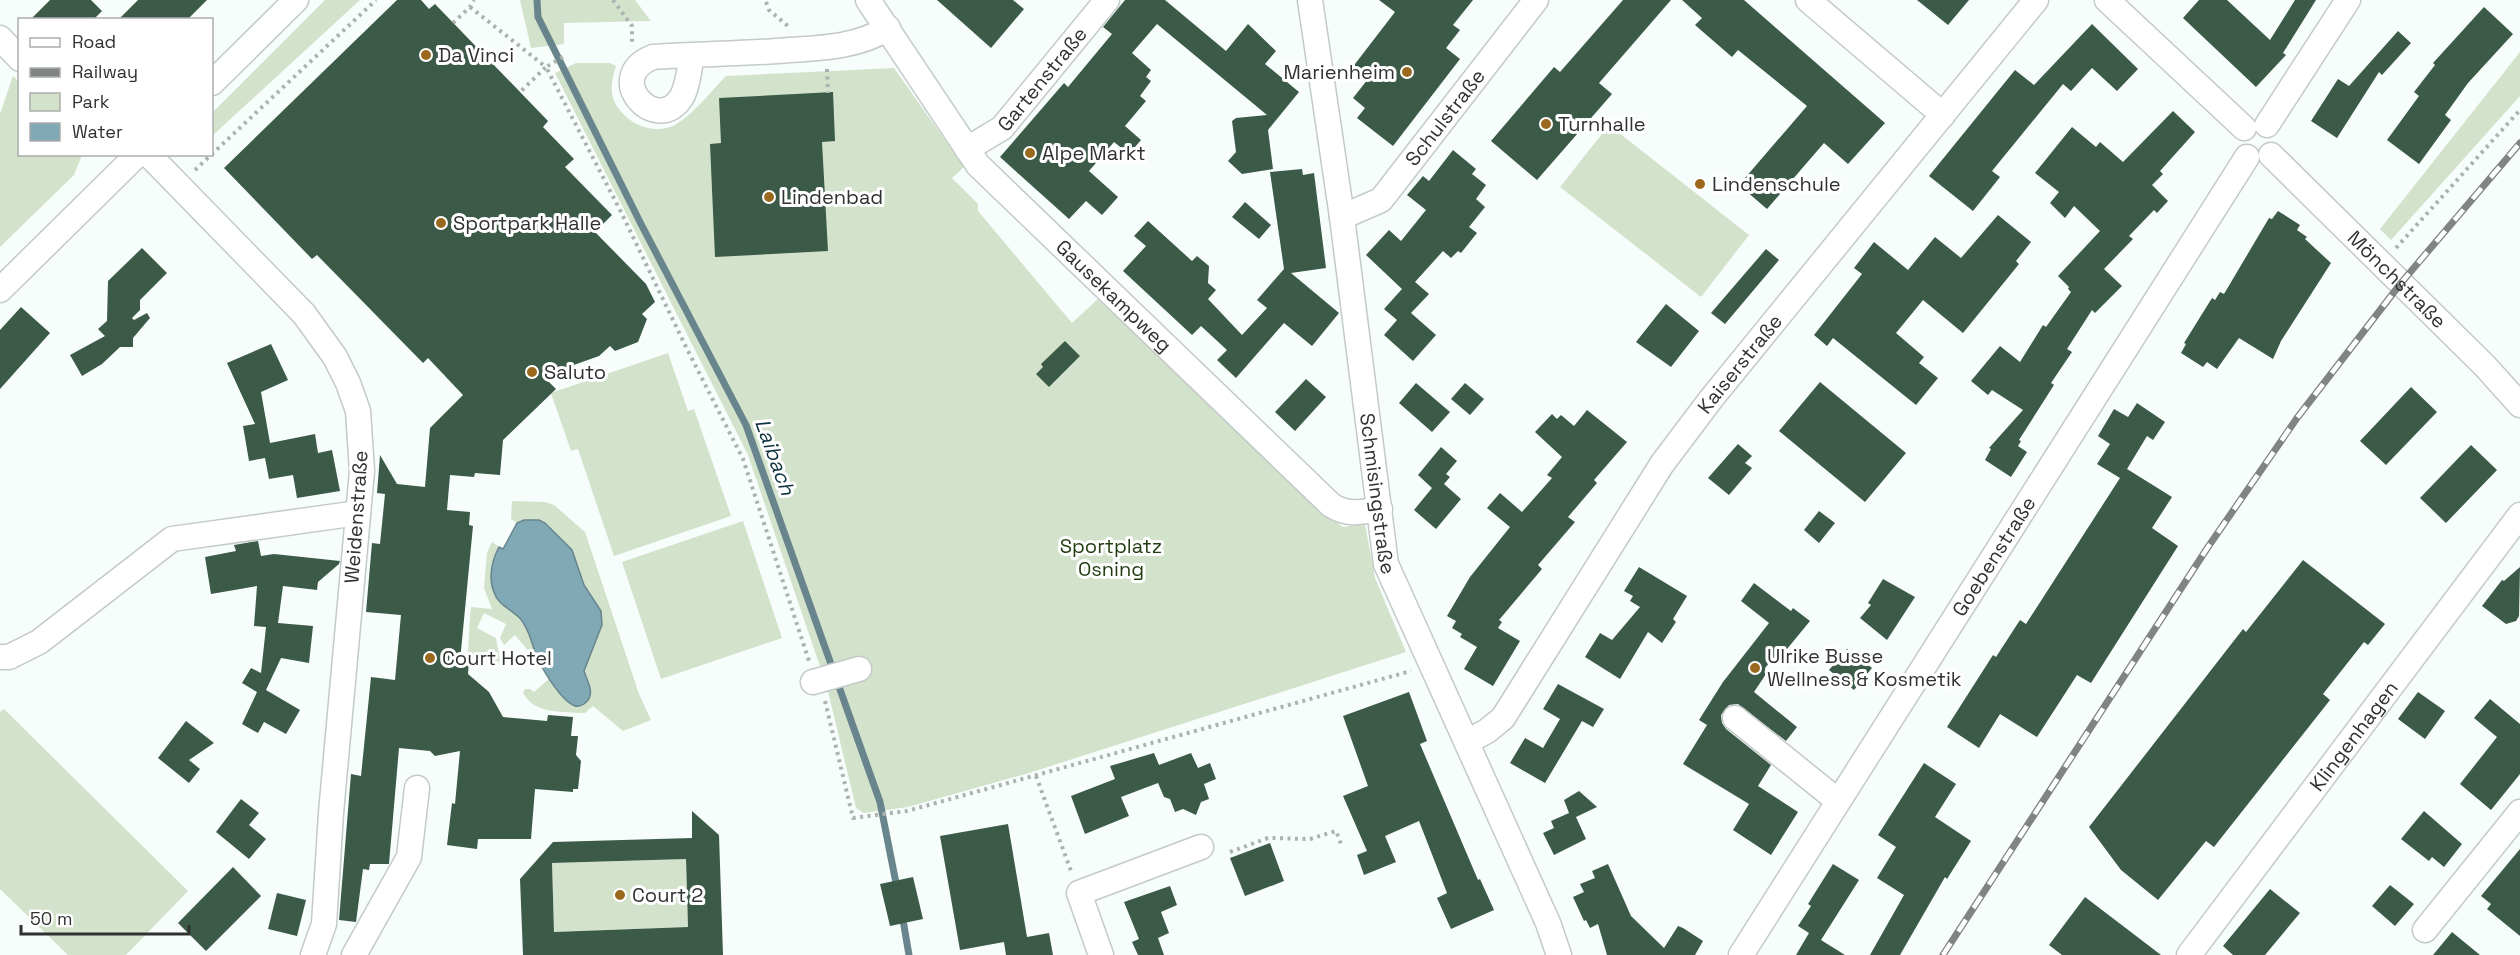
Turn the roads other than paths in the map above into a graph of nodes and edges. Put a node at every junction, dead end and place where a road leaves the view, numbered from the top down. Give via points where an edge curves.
1 (296, 0) edge
2 (868, 0) edge
3 (1107, 0) edge
4 (1310, 0) edge
5 (1536, 0) edge
6 (1808, 0) edge
7 (2036, 0) edge
8 (2108, 0) edge
9 (2348, 0) edge
10 (888, 28) junction
11 (0, 38) edge
12 (692, 56) dead end
13 (18, 57) edge
14 (213, 82) edge
15 (1943, 115) junction
16 (2256, 127) junction
17 (967, 149) junction
18 (2271, 155) junction
19 (136, 156) edge
20 (150, 156) edge
21 (2247, 158) junction
22 (1342, 218) junction
23 (0, 290) edge
24 (2520, 405) edge
25 (1380, 509) junction
26 (358, 513) junction
27 (2520, 515) edge
28 (0, 657) edge
29 (859, 669) dead end
30 (818, 680) road end
31 (1735, 718) dead end
32 (1467, 742) junction
33 (417, 788) dead end
34 (1839, 801) junction
35 (2520, 812) edge
36 (1202, 847) dead end
37 (2425, 930) dead end
38 (313, 955) edge
39 (354, 955) edge
40 (1101, 955) edge
41 (1558, 955) edge
42 (1741, 955) edge
43 (2189, 955) edge

1 - 14 street
2 - 10 street, Gausekampweg
3 - 17 street, Gartenstraße via 1002,128
4 - 22 street, Schmisingstraße
5 - 22 street, Schulstraße via 1381,200
6 - 15 street
7 - 15 street, Kaiserstraße
8 - 16 street
9 - 16 street
10 - 12 street via 855,42 826,48
10 - 17 street, Gausekampweg
11 - 13 street
15 - 32 street, Kaiserstraße via 1662,464 1503,718
16 - 18 street via 2274,131 2276,148
16 - 21 street via 2240,135 2241,151
17 - 25 street, Gausekampweg via 978,165 1331,505 1353,514
18 - 21 street via 2260,161
18 - 24 street, Mönchstraße
19 - 23 street
20 - 26 street, Weidenstraße via 304,314 334,357 358,411 362,471
21 - 34 street, Goebenstraße
22 - 25 street, Schmisingstraße
25 - 32 street, Schmisingstraße via 1386,564
26 - 28 street via 172,539 39,642 9,657
26 - 38 street, Weidenstraße via 324,924
27 - 43 street, Klingenhagen
29 - 30 street
31 - 34 street
32 - 41 street, Schmisingstraße via 1548,923
33 - 39 street via 410,858
34 - 42 street, Goebenstraße
35 - 37 street
36 - 40 street via 1079,893

